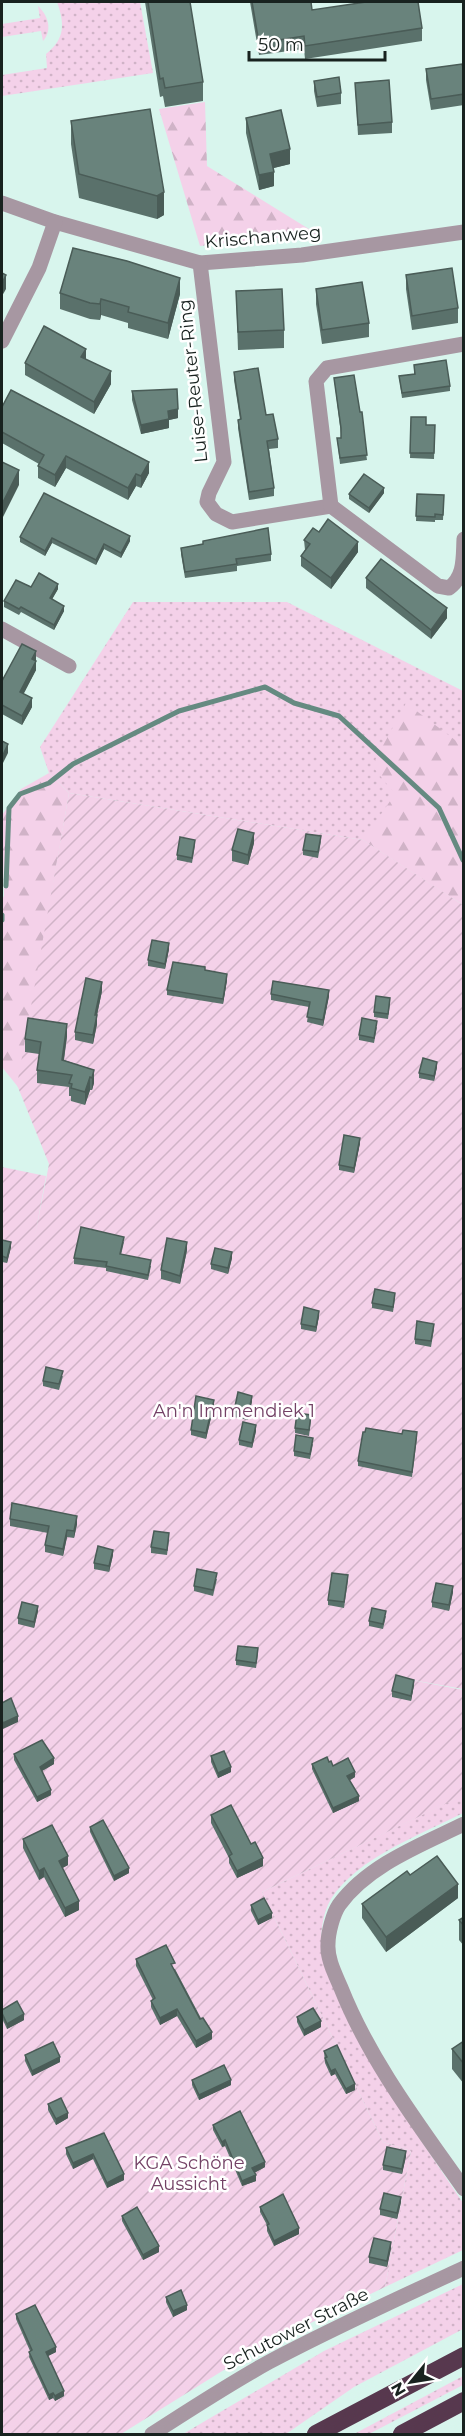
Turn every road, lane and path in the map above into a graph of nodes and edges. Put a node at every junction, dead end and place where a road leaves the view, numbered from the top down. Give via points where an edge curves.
1 (2, 203) edge
2 (55, 222) junction
3 (464, 232) edge
4 (200, 263) junction
5 (2, 342) edge
6 (464, 344) edge
7 (332, 506) junction
8 (464, 538) edge
9 (2, 629) edge
10 (69, 666) dead end
11 (464, 1824) edge
12 (464, 2189) edge
13 (464, 2268) edge
14 (464, 2356) edge
15 (464, 2401) edge
16 (152, 2434) edge
17 (316, 2434) edge
18 (402, 2434) edge

1 - 2 street, Krischanweg
2 - 4 street, Krischanweg
2 - 5 street via 39,268
3 - 4 street, Krischanweg via 302,255
4 - 7 street, Luise-Reuter-Ring via 224,462 207,502 216,514 232,522
6 - 7 street via 327,368 316,381
7 - 8 street via 438,586 449,588 458,582
9 - 10 street
11 - 12 street via 386,1865 355,1887 338,1907 328,1945 332,1966 369,2046
13 - 16 street, Schutower Straße via 268,2363
14 - 17 highway
15 - 18 highway

